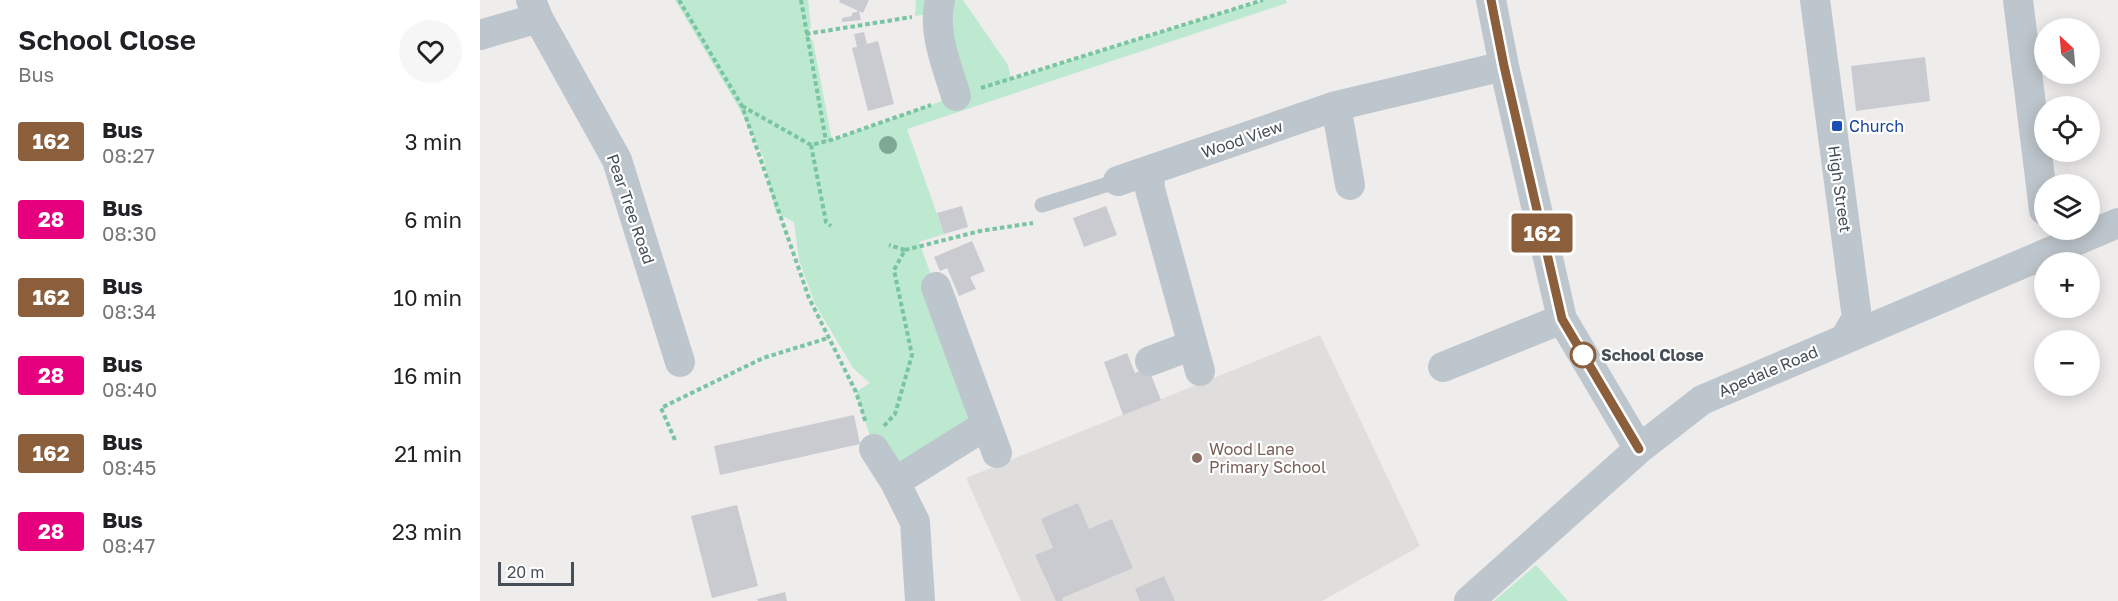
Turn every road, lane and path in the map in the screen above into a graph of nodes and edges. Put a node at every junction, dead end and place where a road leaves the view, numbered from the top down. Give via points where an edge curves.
1 (679, 0) edge
2 (801, 0) edge
3 (1263, 0) edge
4 (1491, 0) edge
5 (1815, 0) edge
6 (2018, 0) edge
7 (938, 6) edge
8 (534, 9) edge
9 (806, 34) junction
10 (480, 35) edge
11 (1504, 66) junction
12 (956, 96) junction
13 (742, 106) junction
14 (1336, 106) junction
15 (826, 141) junction
16 (811, 145) junction
17 (1149, 171) junction
18 (2040, 174) edge
19 (1118, 181) joint
20 (1350, 185) dead end
21 (1042, 206) dead end
22 (1036, 223) dead end
23 (2118, 223) edge
24 (831, 226) dead end
25 (2048, 241) edge
26 (889, 245) dead end
27 (905, 250) junction
28 (936, 287) dead end
29 (1562, 319) junction
30 (828, 338) junction
31 (1845, 338) junction
32 (1150, 361) dead end
33 (680, 362) dead end
34 (1443, 367) dead end
35 (986, 425) junction
36 (675, 440) dead end
37 (872, 445) junction
38 (1639, 449) junction
39 (997, 453) dead end
40 (895, 482) junction
41 (920, 601) edge
42 (1469, 601) edge

1 - 13 path
2 - 9 path
3 - 12 path
4 - 11 street
5 - 31 street, High Street via 1857,318
6 - 18 street
7 - 9 path
7 - 12 street via 939,39
8 - 10 street
8 - 33 street, Pear Tree Road via 617,160
9 - 15 path
11 - 14 street, Wood View
11 - 29 street
12 - 15 path
13 - 16 path
13 - 30 path via 809,298
14 - 17 street, Wood View
14 - 20 street
15 - 16 path
16 - 24 path via 826,222
17 - 19 street, Wood View
17 - 32 street via 1150,189 1197,358
19 - 21 lane
22 - 27 path via 980,231
23 - 25 street, Apedale Road
25 - 31 street, Apedale Road
26 - 27 path
27 - 37 path via 894,270 912,355 895,414
28 - 35 street
29 - 34 street
29 - 38 street
30 - 36 path via 763,358 661,408
30 - 37 path via 856,392
31 - 38 street, Apedale Road via 1701,400
35 - 39 street
35 - 40 street
37 - 40 street
38 - 42 street, Apedale Road
40 - 41 street via 915,522

